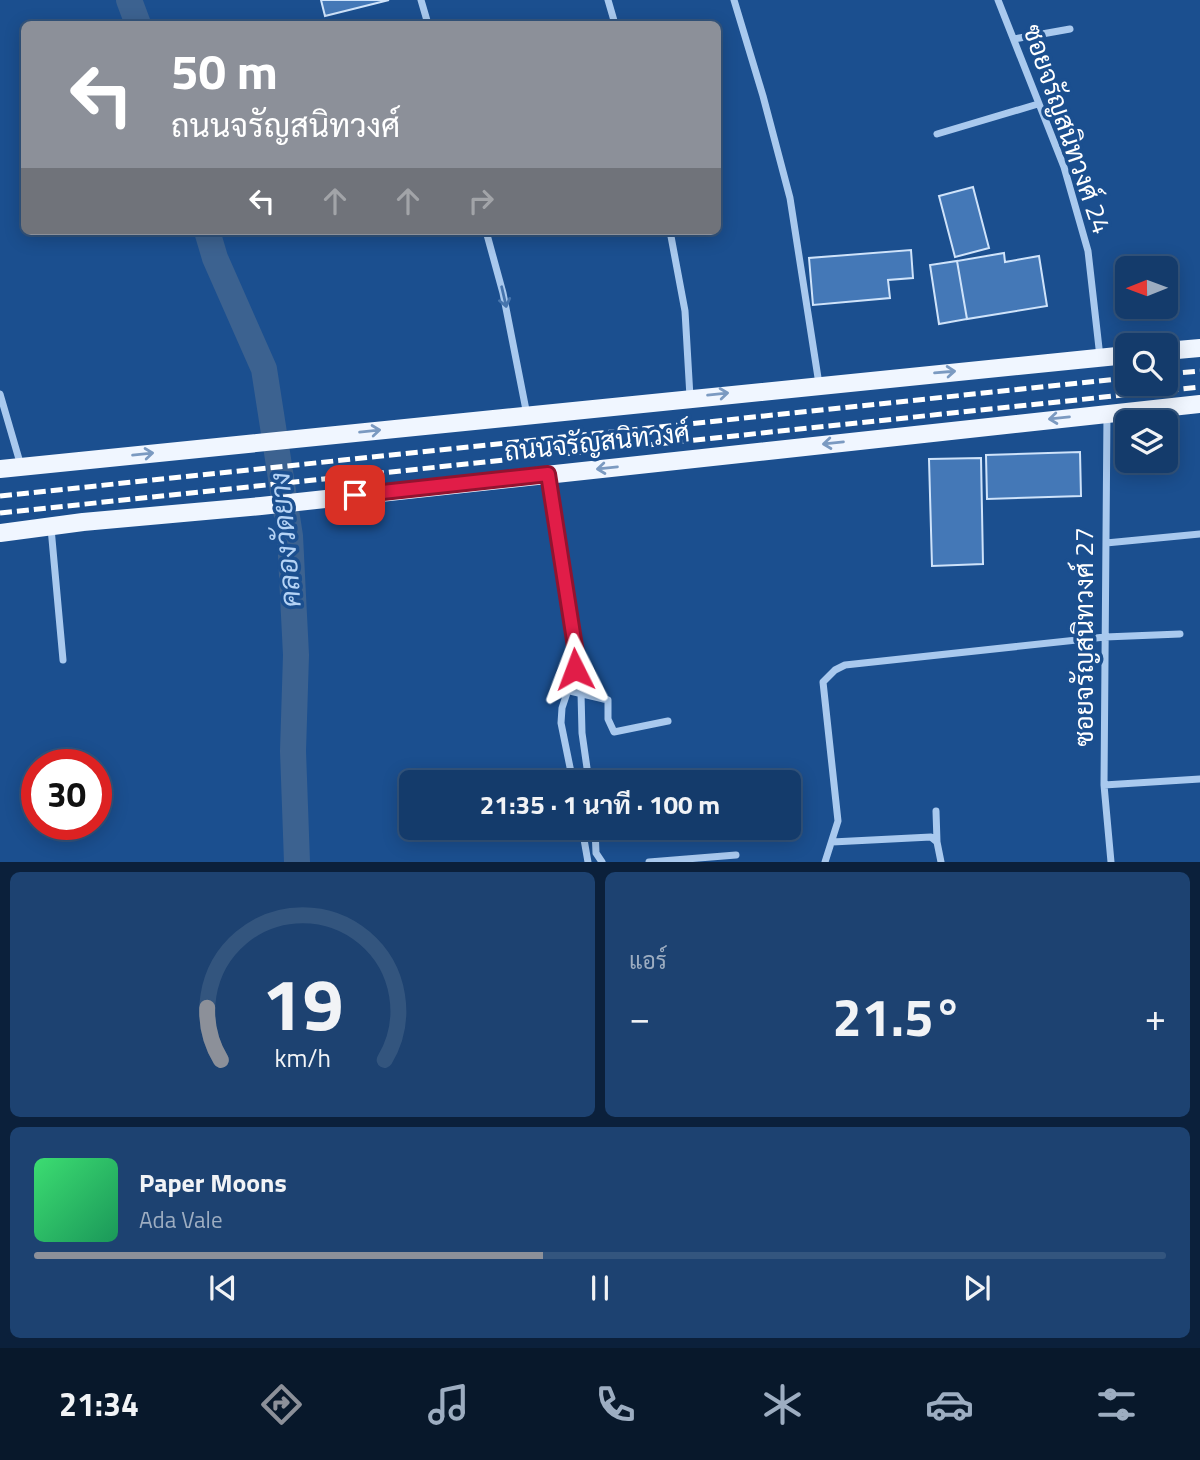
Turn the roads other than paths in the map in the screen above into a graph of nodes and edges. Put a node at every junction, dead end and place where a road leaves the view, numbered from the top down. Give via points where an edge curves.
1 (421, 0) edge
2 (608, 0) edge
3 (734, 0) edge
4 (998, 0) edge
5 (427, 21) edge
6 (614, 21) edge
7 (1070, 29) dead end
8 (1014, 39) junction
9 (1038, 104) junction
10 (937, 134) dead end
11 (487, 235) edge
12 (671, 235) edge
13 (1200, 348) edge
14 (1178, 350) edge
15 (1115, 356) edge
16 (1100, 357) junction
17 (819, 384) junction
18 (0, 394) edge
19 (690, 397) junction
20 (1200, 404) edge
21 (1107, 413) junction
22 (527, 415) junction
23 (75, 461) junction
24 (21, 467) junction
25 (0, 469) edge
26 (548, 474) junction
27 (0, 478) edge
28 (83, 522) junction
29 (0, 524) edge
30 (51, 527) junction
31 (0, 533) edge
32 (1200, 534) edge
33 (1106, 543) junction
34 (1180, 634) dead end
35 (1105, 638) junction
36 (63, 660) dead end
37 (570, 691) junction
38 (582, 693) junction
39 (668, 721) dead end
40 (571, 770) edge
41 (587, 770) edge
42 (1200, 779) edge
43 (1104, 785) junction
44 (936, 811) dead end
45 (584, 840) edge
46 (595, 840) edge
47 (832, 842) junction
48 (937, 842) junction
49 (736, 855) dead end
50 (587, 862) edge
51 (601, 862) edge
52 (649, 862) edge
53 (825, 862) edge
54 (941, 862) edge
55 (1111, 862) edge

1 - 5 street
2 - 6 street
3 - 17 street via 790,198
4 - 8 street, ซอยจรัญสนิทวงศ์ 24
7 - 8 street
8 - 9 street, ซอยจรัญสนิทวงศ์ 24
9 - 10 street
9 - 16 street, ซอยจรัญสนิทวงศ์ 24 via 1064,167 1088,251
11 -> 22 street
12 - 19 street via 685,311
13 - 14 main road
15 - 16 main road, ถนนจรัญสนิทวงศ์
17 -> 16 main road, ถนนจรัญสนิทวงศ์
19 -> 17 main road, ถนนจรัญสนิทวงศ์
18 - 24 street
19 - 22 main road, ถนนจรัญสนิทวงศ์
20 - 21 main road, ถนนจรัญสนิทวงศ์
21 -> 26 main road, ถนนจรัญสนิทวงศ์
21 - 33 street, ซอยจรัญสนิทวงศ์ 27
23 -> 22 main road, ถนนจรัญสนิทวงศ์
23 - 24 main road, ถนนจรัญสนิทวงศ์
23 - 27 main road
24 - 25 main road, ถนนจรัญสนิทวงศ์
26 - 28 main road, ถนนจรัญสนิทวงศ์
26 - 37 street via 576,653
28 - 29 main road
28 - 30 main road, ถนนจรัญสนิทวงศ์
30 - 31 main road, ถนนจรัญสนิทวงศ์
30 - 36 street
32 - 33 street
33 - 35 street, ซอยจรัญสนิทวงศ์ 27
34 - 35 street
35 - 43 street, ซอยจรัญสนิทวงศ์ 27
35 - 47 street via 845,665 835,670 823,682 838,821
37 - 38 street
37 - 40 street via 561,723
38 - 39 street via 608,700 608,719 614,732
38 - 41 street
42 - 43 street
43 - 55 street, ซอยจรัญสนิทวงศ์ 27
44 - 48 street
45 - 50 street
46 - 51 street
47 - 48 street via 931,837
47 - 53 street
48 - 54 street
49 - 52 street

